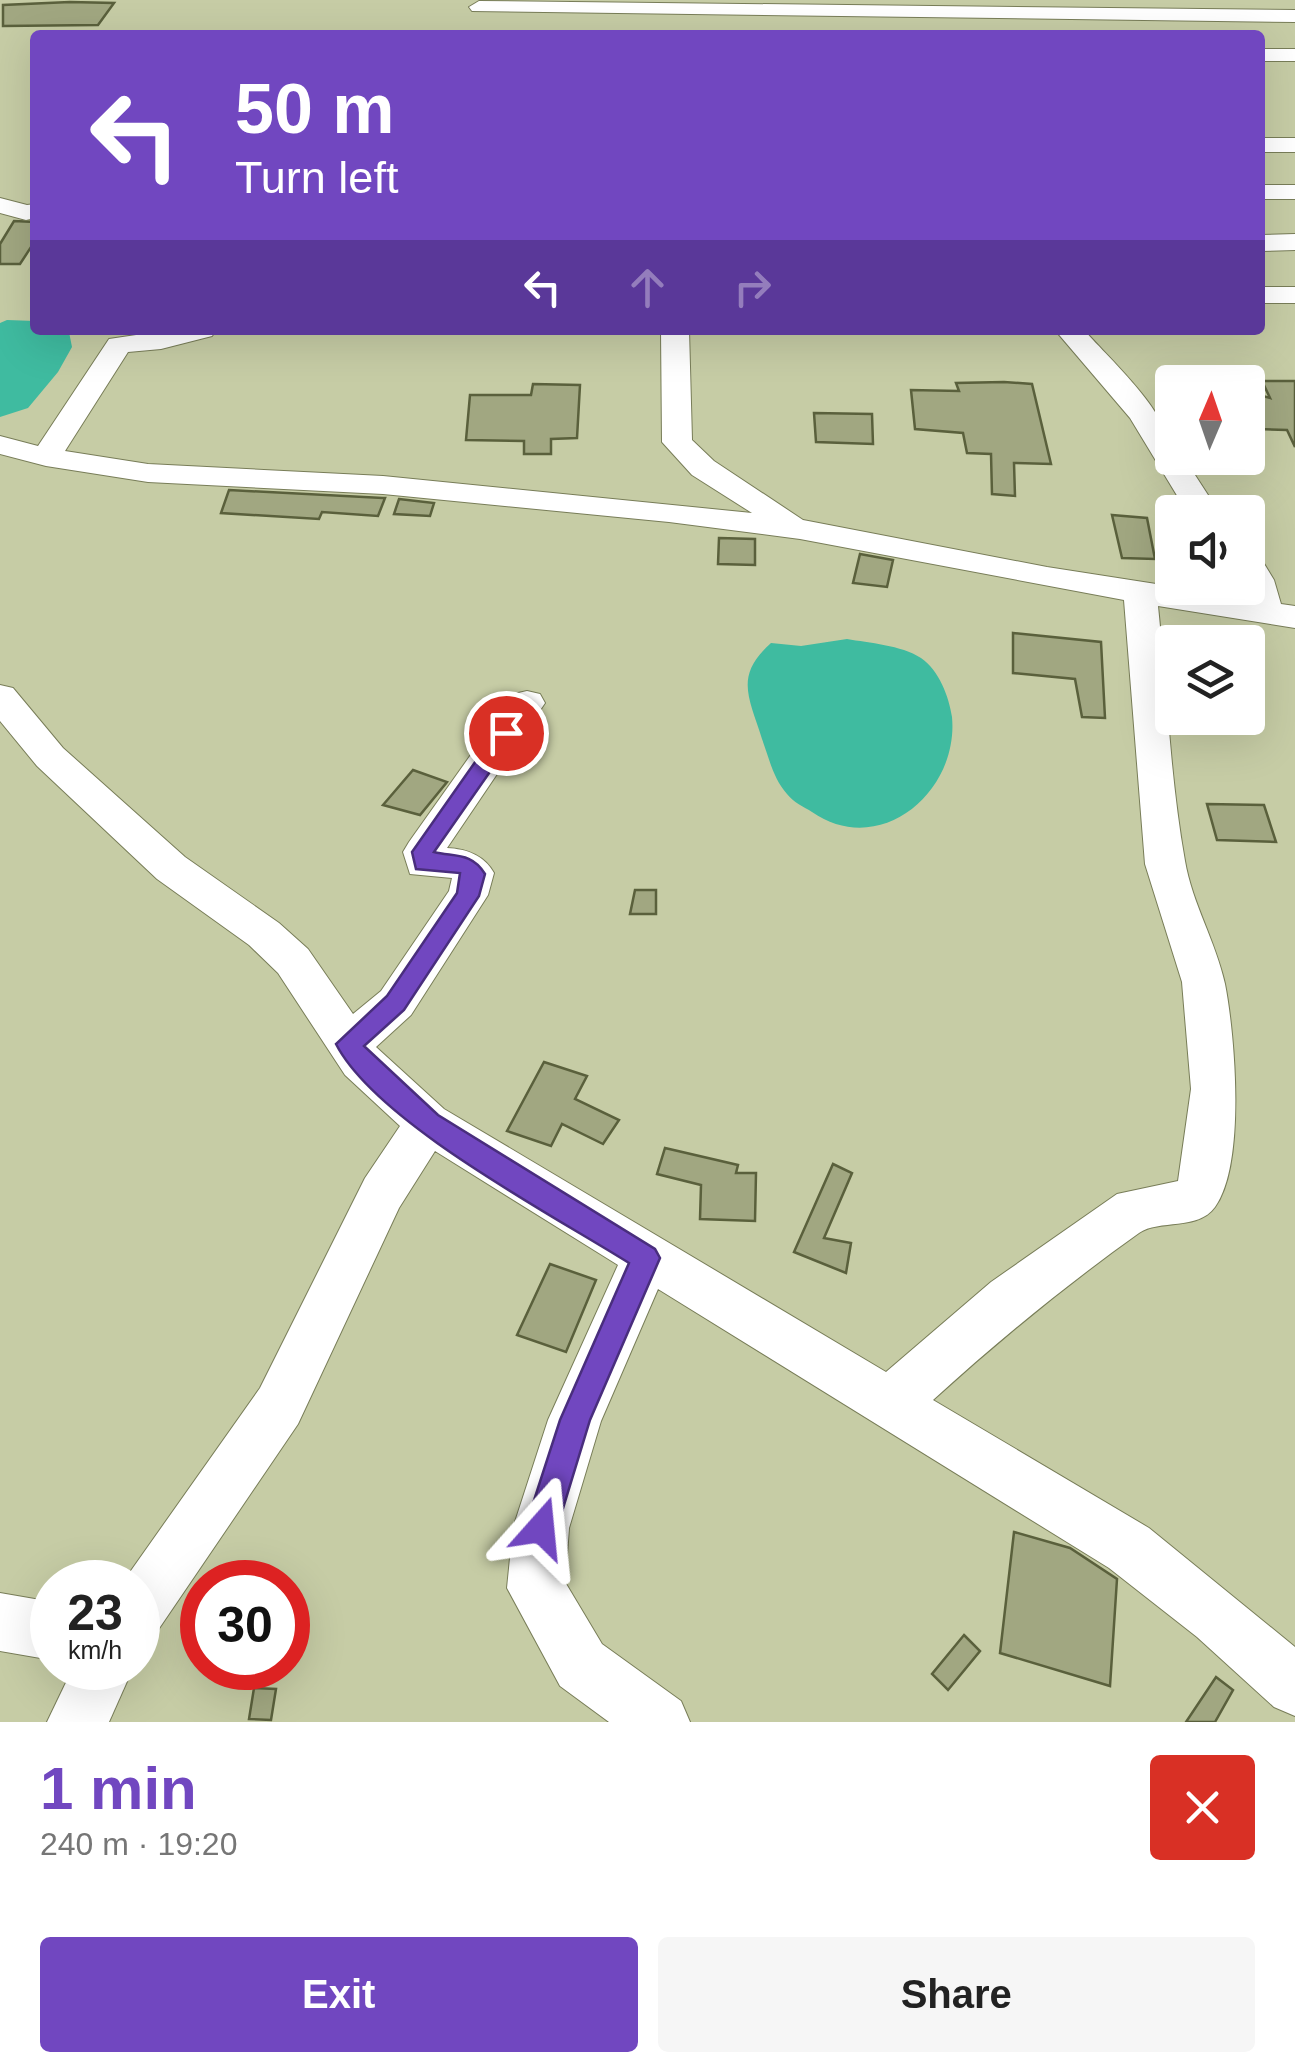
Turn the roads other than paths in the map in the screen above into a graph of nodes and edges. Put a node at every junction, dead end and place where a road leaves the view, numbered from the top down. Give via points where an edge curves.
1 (967, 6) edge
2 (479, 7) dead end
3 (1086, 14) junction
4 (1295, 16) edge
5 (974, 30) edge
6 (1093, 30) edge
7 (1265, 55) edge
8 (1295, 55) edge
9 (1265, 145) edge
10 (1295, 145) edge
11 (1265, 192) edge
12 (1295, 192) edge
13 (0, 205) edge
14 (30, 212) edge
15 (1265, 242) edge
16 (1295, 242) edge
17 (1265, 294) edge
18 (1295, 295) edge
19 (183, 335) edge
20 (675, 335) edge
21 (1073, 335) edge
22 (0, 445) edge
23 (46, 457) junction
24 (1192, 495) edge
25 (800, 529) junction
26 (1140, 590) junction
27 (1265, 591) edge
28 (1281, 615) edge
29 (0, 697) edge
30 (528, 703) dead end
31 (349, 1044) junction
32 (428, 1123) junction
33 (646, 1258) junction
34 (891, 1402) junction
35 (160, 1578) edge
36 (0, 1622) edge
37 (30, 1627) edge
38 (1295, 1686) edge
39 (93, 1690) edge
40 (77, 1722) edge
41 (660, 1722) edge

1 - 2 street
1 - 3 street
1 - 5 street
3 - 4 street
3 - 6 street
7 - 8 street
9 - 10 street
11 - 12 street
13 - 14 street
15 - 16 street
17 - 18 street
19 - 23 street via 119,345
20 - 25 street via 677,442 703,468
21 - 24 street via 1142,414
22 - 23 street
23 - 25 street via 148,473 383,485
25 - 26 street
26 - 28 street
26 - 34 street via 1165,864 1203,982 1214,1089 1206,1167 1197,1195 1134,1209 1009,1299
27 - 28 street
29 - 31 street via 50,757 171,868 293,961
30 - 31 street via 423,852 424,863 468,866 474,874 468,896 396,1003
31 - 32 street
32 - 33 street
32 - 35 street via 382,1193 279,1406
33 - 34 street
33 - 41 street via 576,1420 541,1528 536,1588 582,1665
34 - 38 street via 1129,1548
36 - 37 street
39 - 40 street

